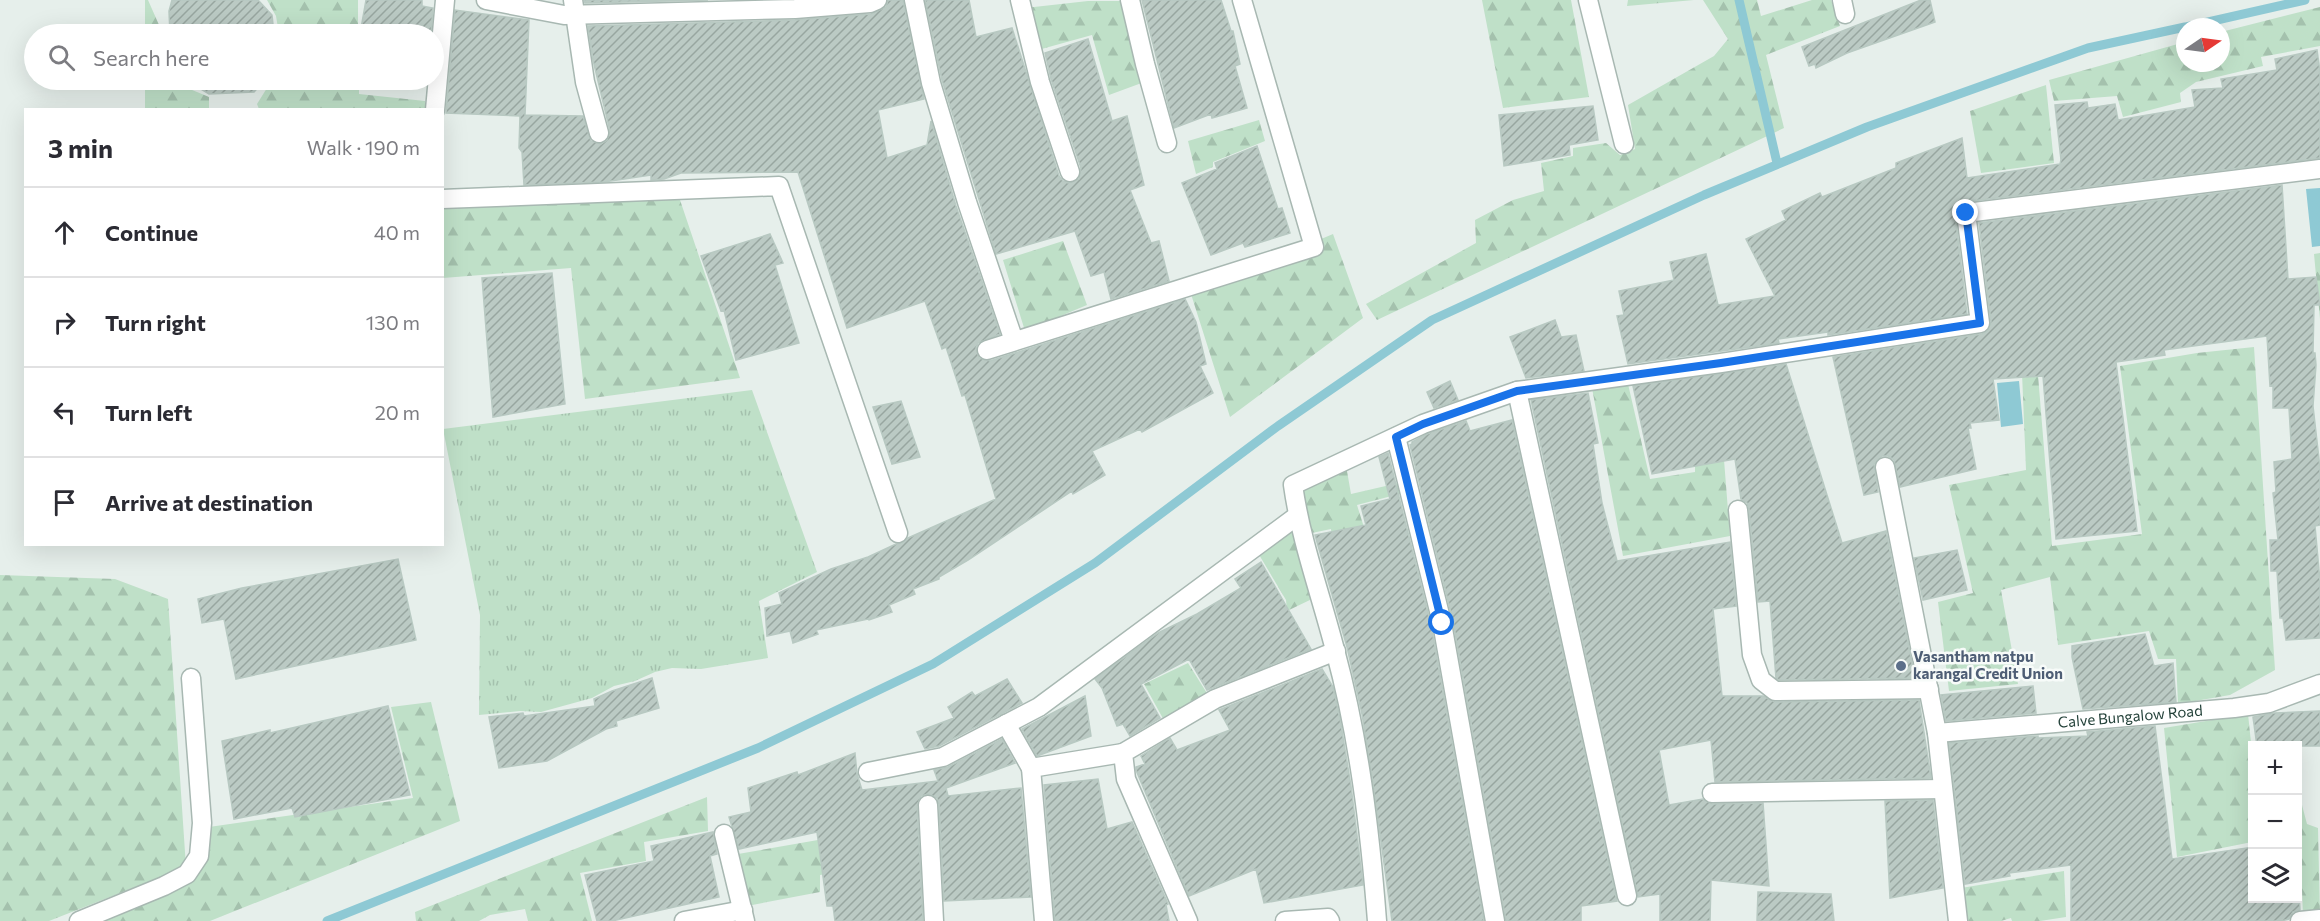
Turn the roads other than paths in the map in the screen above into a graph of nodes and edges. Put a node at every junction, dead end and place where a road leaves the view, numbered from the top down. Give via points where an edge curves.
1 (445, 0) edge
2 (486, 0) edge
3 (877, 0) edge
4 (914, 0) edge
5 (1020, 0) edge
6 (1130, 0) edge
7 (1242, 0) edge
8 (1588, 0) edge
9 (575, 7) edge
10 (443, 24) edge
11 (437, 90) edge
12 (435, 108) edge
13 (598, 132) dead end
14 (1167, 143) dead end
15 (1624, 144) dead end
16 (2320, 169) edge
17 (1070, 172) dead end
18 (444, 199) edge
19 (1014, 341) junction
20 (987, 350) dead end
21 (1517, 391) junction
22 (1396, 437) junction
23 (1885, 467) dead end
24 (1738, 510) dead end
25 (1297, 516) junction
26 (898, 533) dead end
27 (1336, 651) junction
28 (191, 678) dead end
29 (2320, 684) edge
30 (1929, 689) junction
31 (1006, 724) junction
32 (1937, 734) junction
33 (1123, 753) junction
34 (1031, 768) junction
35 (868, 772) dead end
36 (1942, 789) junction
37 (1712, 793) dead end
38 (928, 805) dead end
39 (724, 834) dead end
40 (1628, 896) dead end
41 (744, 916) edge
42 (2320, 919) edge
43 (79, 921) edge
44 (684, 921) edge
45 (934, 921) edge
46 (1044, 921) edge
47 (1188, 921) edge
48 (1285, 921) edge
49 (1330, 921) edge
50 (1377, 921) edge
51 (1495, 921) edge
52 (1958, 921) edge
53 (2300, 921) edge

1 - 10 street
2 - 9 street via 564,15
3 - 9 street via 795,9
4 - 19 street via 931,83
5 - 17 street via 1040,82
6 - 14 street
7 - 19 street via 1314,247
8 - 15 street
9 - 13 street via 585,82
11 - 12 street
16 - 21 street via 1966,213 1980,323
18 - 26 street via 779,186
19 - 20 street
21 - 22 street
21 - 40 street
22 - 25 street via 1293,485
22 - 51 street via 1442,623
23 - 30 street
24 - 30 street via 1752,655 1761,680 1775,691
25 - 27 street
25 - 31 street via 1040,707
27 - 33 street via 1215,699
27 - 50 street via 1362,774
28 - 43 street via 202,822 199,856 180,878
29 - 32 street, Calve Bungalow Road via 2269,703 2234,708
30 - 32 street
31 - 34 street
31 - 35 street via 943,757
32 - 36 street
33 - 34 street
33 - 47 street via 1126,779
34 - 46 street
36 - 37 street
36 - 52 street
38 - 45 street
39 - 41 street
41 - 44 street
42 - 53 street
48 - 49 street

